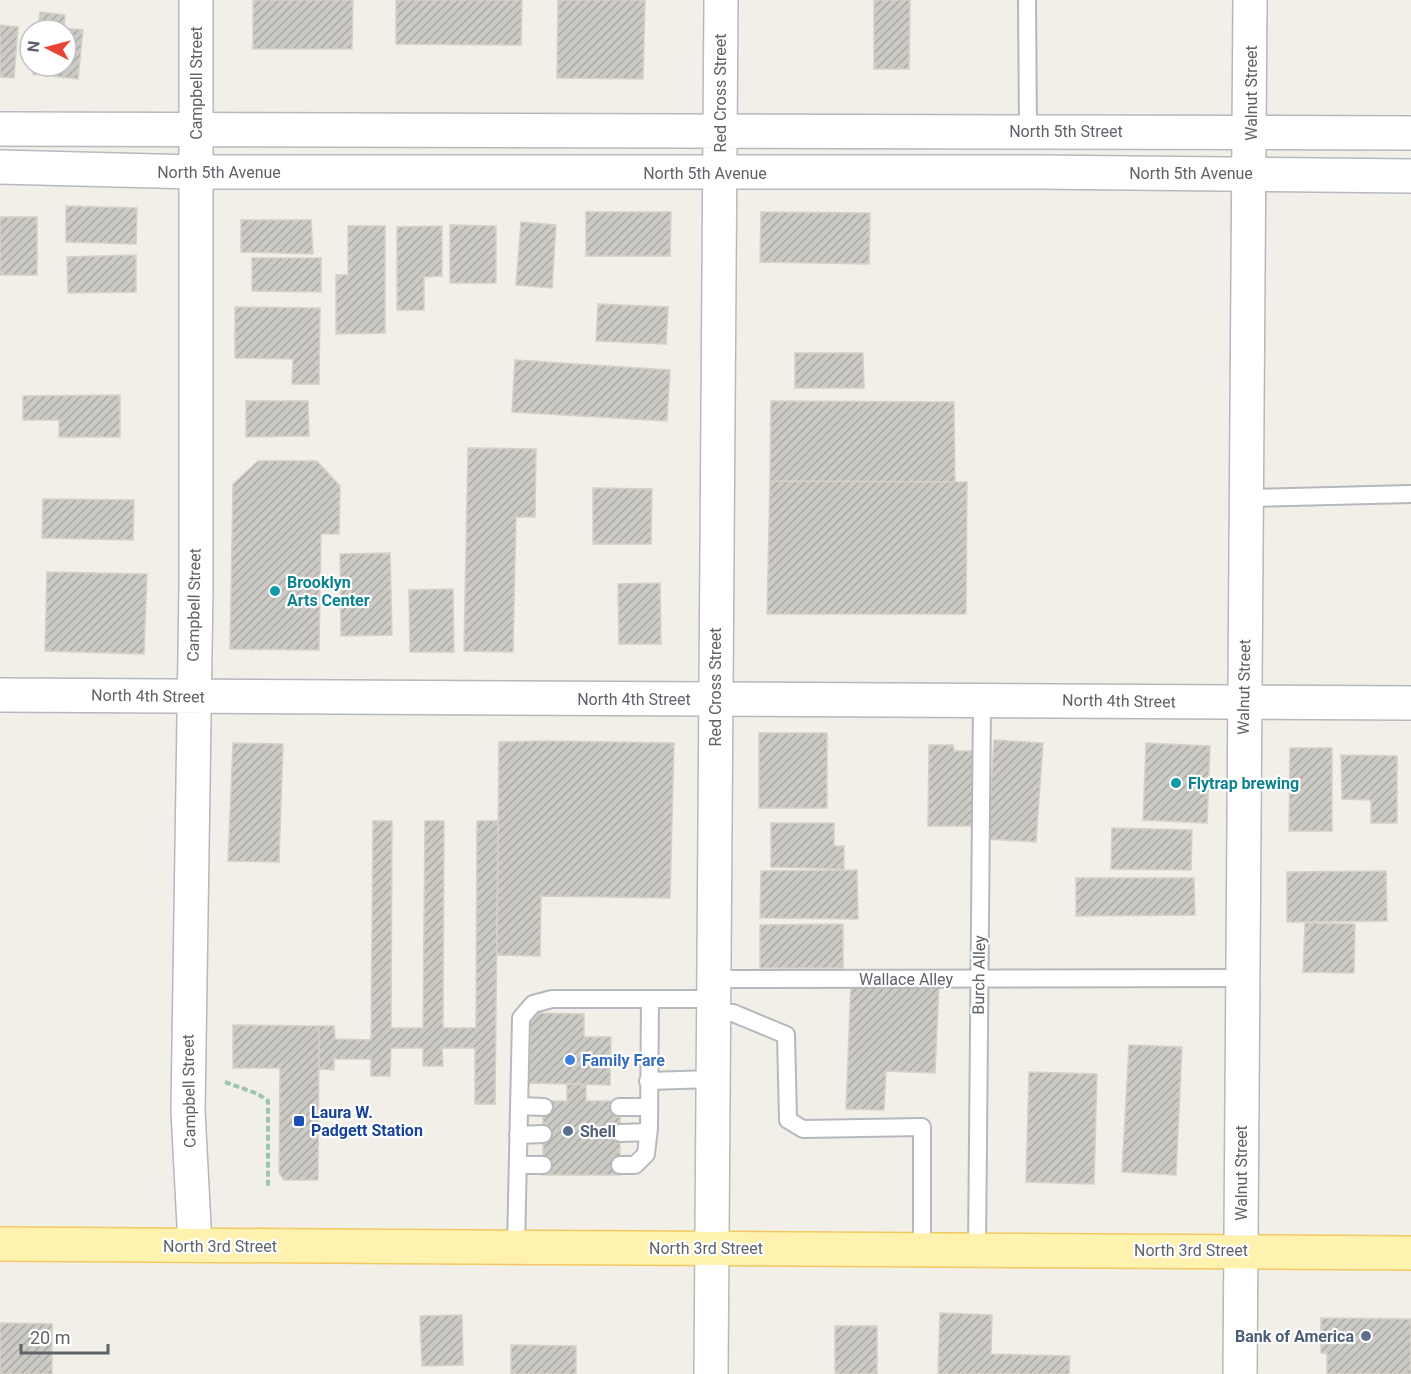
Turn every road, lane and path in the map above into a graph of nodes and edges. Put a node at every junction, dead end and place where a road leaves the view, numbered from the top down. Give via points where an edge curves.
1 (196, 0) edge
2 (721, 0) edge
3 (1027, 0) edge
4 (1251, 0) edge
5 (0, 129) edge
6 (196, 129) junction
7 (1028, 130) junction
8 (720, 131) junction
9 (1251, 133) junction
10 (1411, 133) edge
11 (0, 167) edge
12 (195, 172) junction
13 (720, 173) junction
14 (1251, 174) junction
15 (1411, 176) edge
16 (1411, 494) edge
17 (1246, 498) junction
18 (12, 695) edge
19 (193, 696) junction
20 (715, 700) junction
21 (982, 700) junction
22 (1244, 702) junction
23 (1411, 703) edge
24 (1242, 978) junction
25 (979, 979) junction
26 (713, 997) junction
27 (650, 999) junction
28 (713, 1080) junction
29 (648, 1081) junction
30 (225, 1082) dead end
31 (519, 1106) junction
32 (544, 1107) dead end
33 (619, 1107) dead end
34 (649, 1107) junction
35 (648, 1132) junction
36 (620, 1133) dead end
37 (518, 1134) junction
38 (543, 1134) dead end
39 (518, 1165) junction
40 (543, 1165) dead end
41 (620, 1165) dead end
42 (268, 1187) dead end
43 (0, 1244) edge
44 (195, 1245) junction
45 (516, 1247) junction
46 (712, 1248) junction
47 (922, 1250) junction
48 (976, 1250) junction
49 (1241, 1250) junction
50 (1411, 1252) edge
51 (711, 1374) edge
52 (1240, 1374) edge

1 - 6 street, Campbell Street
2 - 8 street, Red Cross Street
3 - 7 lane
4 - 9 street, Walnut Street
5 - 6 street
6 - 8 street
6 - 12 street, Campbell Street
7 - 8 street, North 5th Street
7 - 9 street, North 5th Street
8 - 13 street, Red Cross Street
9 - 10 street, North 5th Street
9 - 14 street, Walnut Street
11 - 12 street, North 5th Avenue
12 - 13 street, North 5th Avenue
12 - 19 street, Campbell Street
13 - 14 street, North 5th Avenue
13 - 20 street, Red Cross Street
14 - 15 street, North 5th Avenue
14 - 17 street, Walnut Street
16 - 17 lane
17 - 22 street, Walnut Street
18 - 19 street, North 4th Street
19 - 20 street, North 4th Street
19 - 44 street, Campbell Street via 188,1111
20 - 21 street, North 4th Street
20 - 26 street, Red Cross Street
21 - 22 street, North 4th Street
21 - 25 lane, Burch Alley
22 - 23 street, North 4th Street
22 - 24 street, Walnut Street
24 - 25 lane, Wallace Alley
24 - 49 street, Walnut Street
25 - 26 lane, Wallace Alley
25 - 48 lane, Burch Alley
26 - 27 lane
26 - 28 street, Red Cross Street
26 - 47 lane via 733,1013 786,1035 788,1120 803,1129 922,1127
27 - 29 lane
27 - 31 lane via 552,999 532,1004 521,1018
28 - 29 lane
28 - 46 street, Red Cross Street
29 - 34 lane
30 - 42 path via 268,1101
31 - 32 lane
31 - 37 lane
33 - 34 lane
34 - 35 lane
35 - 36 lane
35 - 41 lane via 646,1154 635,1165
37 - 38 lane
37 - 39 lane
39 - 40 lane
39 - 45 lane
43 - 44 main road, North 3rd Street
44 - 45 main road, North 3rd Street
45 - 46 main road, North 3rd Street
46 - 47 main road, North 3rd Street
46 - 51 street, Red Cross Street
47 - 48 main road, North 3rd Street
48 - 49 main road, North 3rd Street
49 - 50 main road, North 3rd Street
49 - 52 street, Walnut Street

